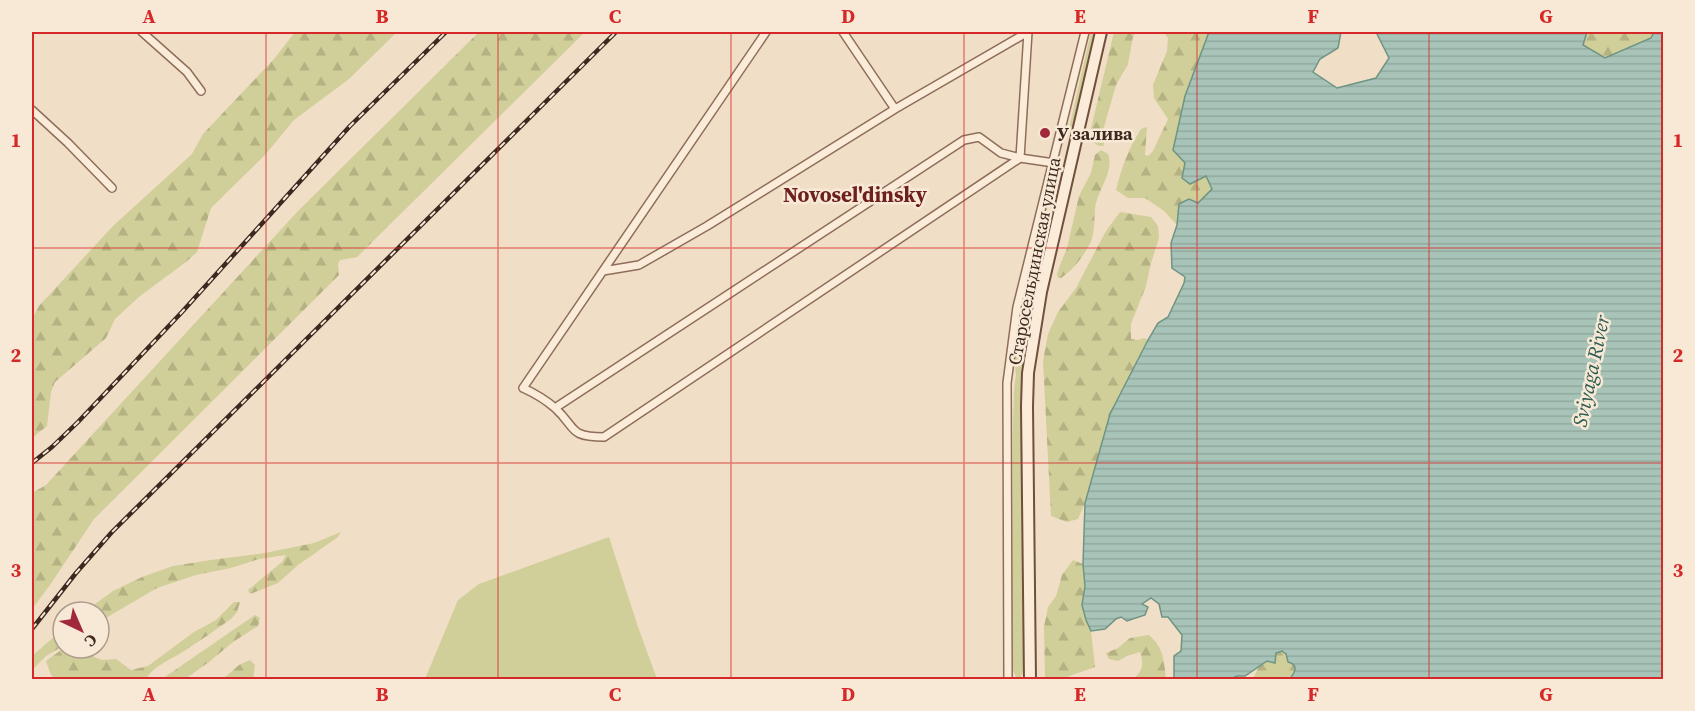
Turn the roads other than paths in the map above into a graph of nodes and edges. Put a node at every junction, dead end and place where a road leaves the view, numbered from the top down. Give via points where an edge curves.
1 (142, 32) edge
2 (766, 32) edge
3 (843, 32) edge
4 (1085, 32) edge
5 (1101, 32) edge
6 (201, 91) dead end
7 (895, 109) junction
8 (32, 110) edge
9 (1020, 158) junction
10 (1054, 162) junction
11 (112, 188) dead end
12 (603, 271) junction
13 (1022, 288) junction
14 (1041, 292) junction
15 (555, 408) junction
16 (1008, 680) edge
17 (1030, 680) edge

1 - 6 street via 187,72
2 - 12 street
3 - 7 street
4 - 10 street
5 - 14 main road, Старосельдинская улица
7 - 9 street via 1028,32
7 - 12 street via 639,265
8 - 11 street
9 - 10 street
9 - 15 street via 1001,153 979,137 964,140
9 - 15 street via 604,437 588,437 573,431
10 - 13 street
12 - 15 street via 523,388
13 - 14 street
13 - 16 street via 1007,383
14 - 17 main road, Старосельдинская улица via 1027,395

